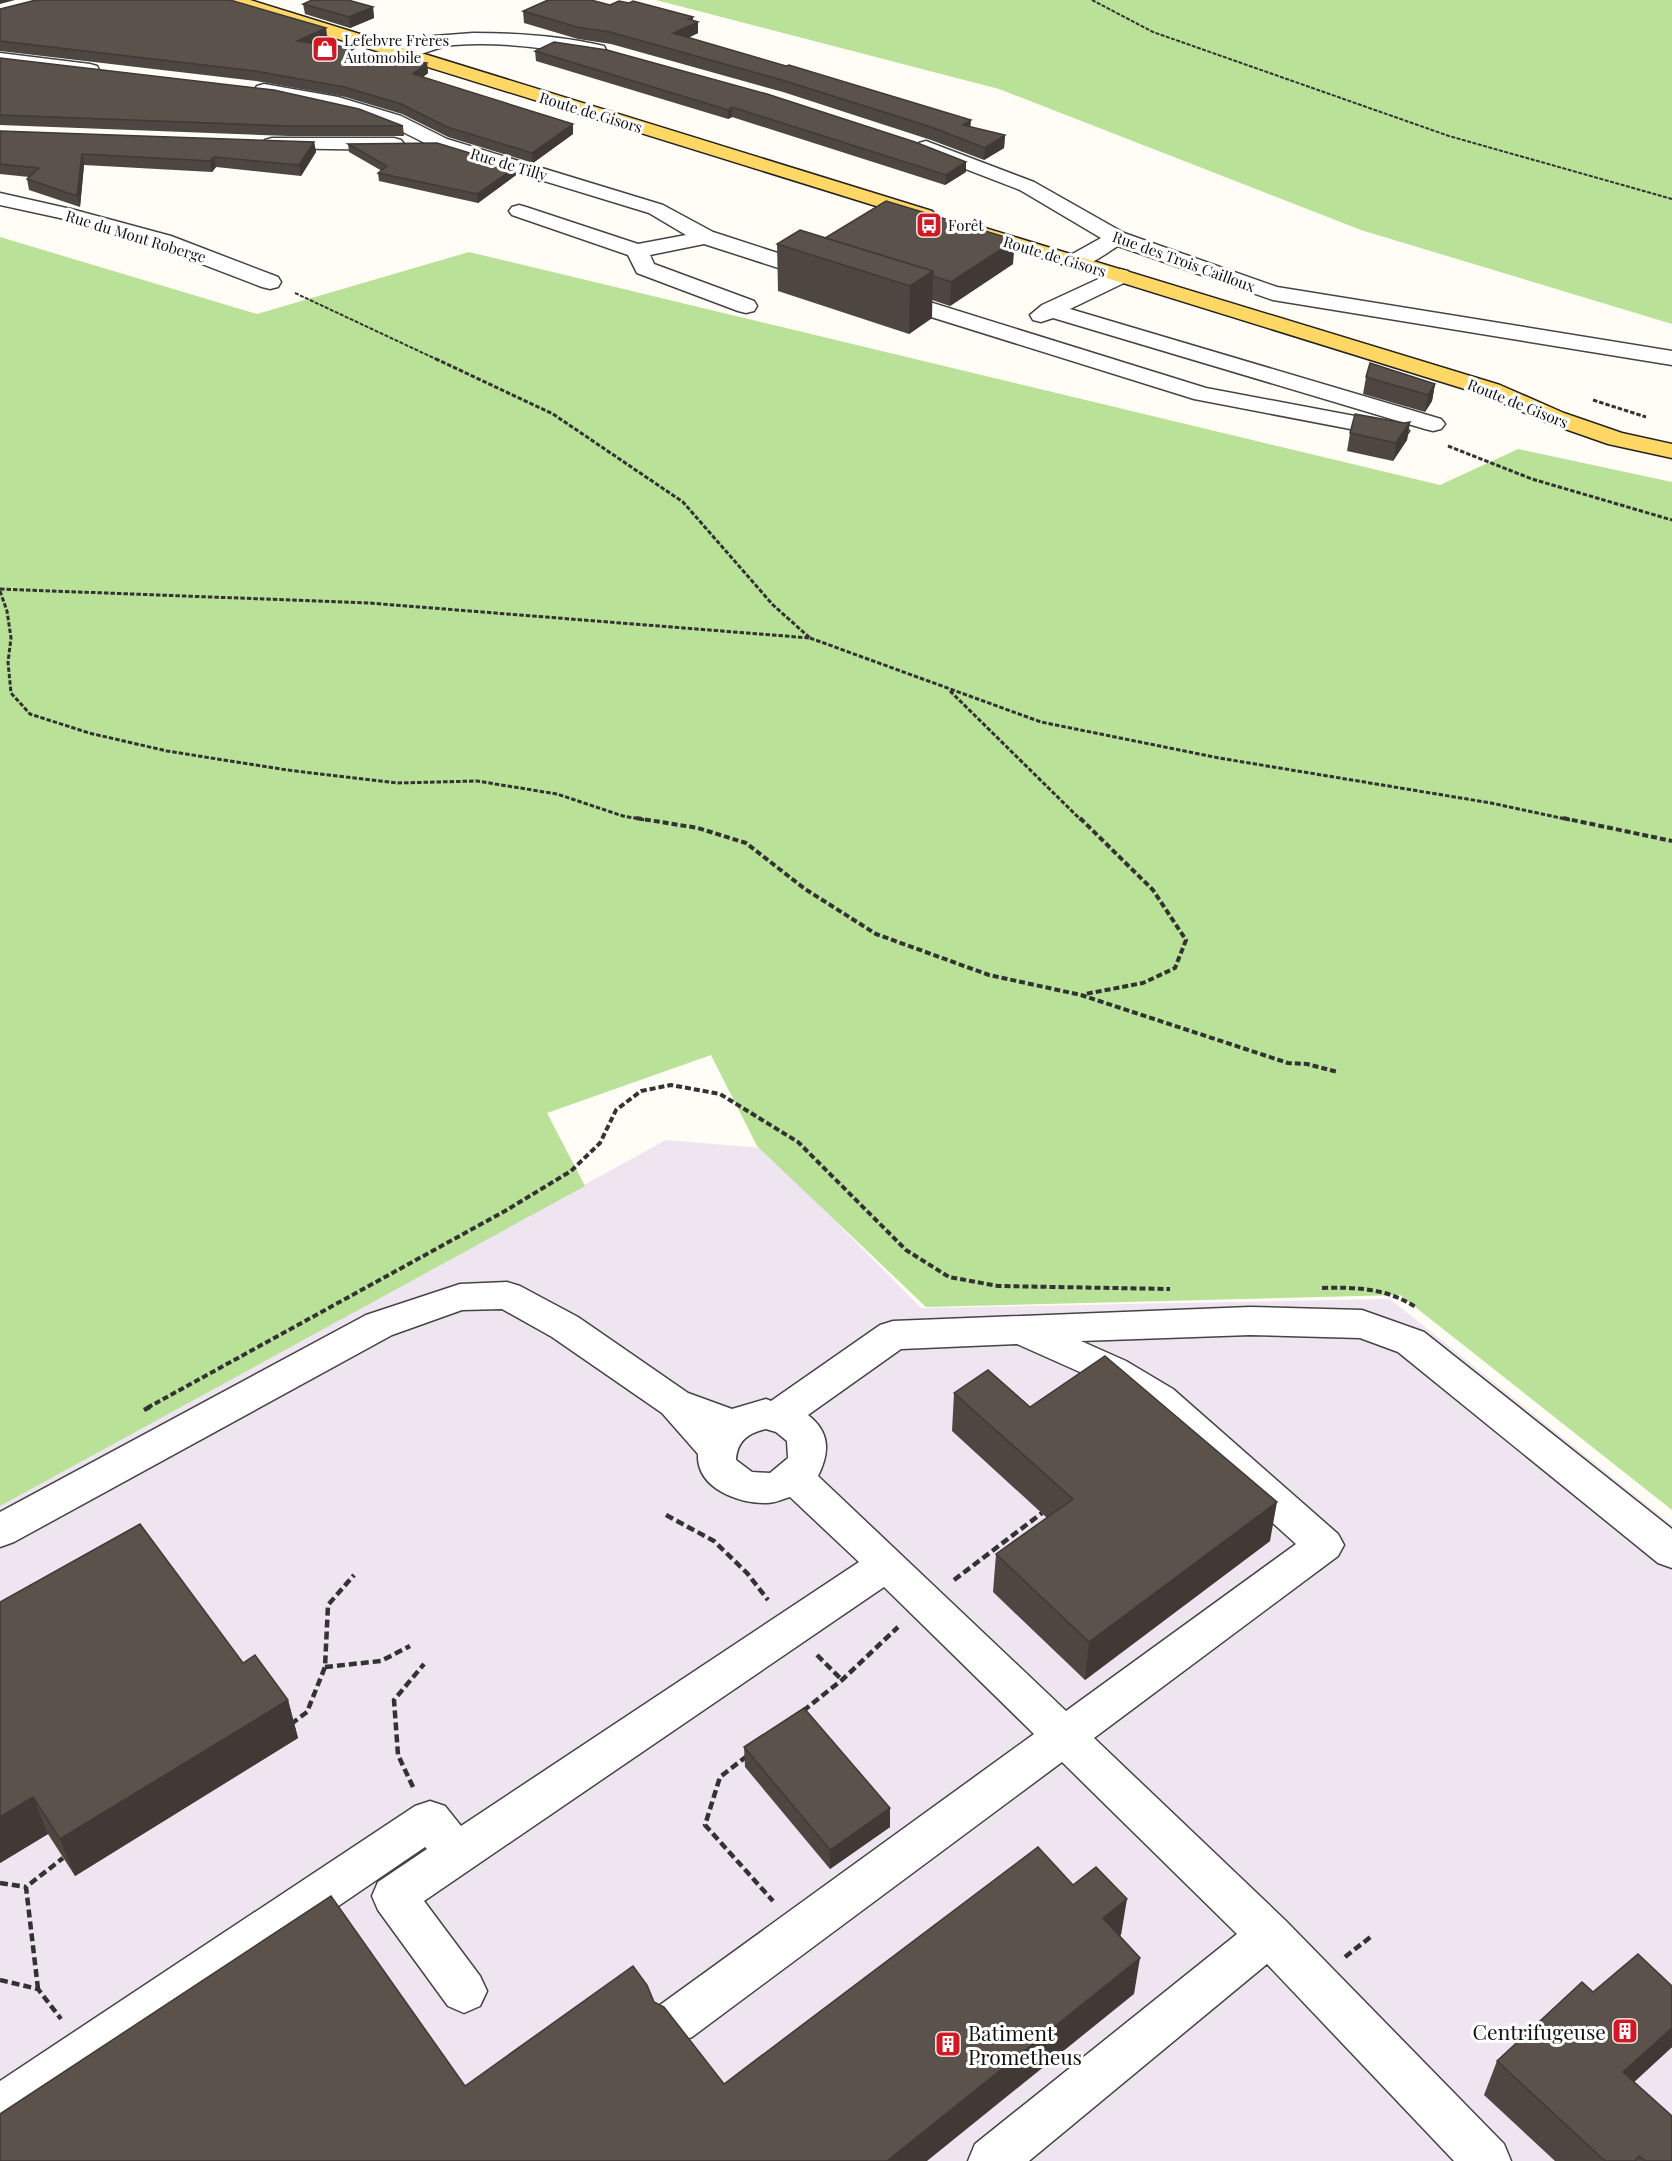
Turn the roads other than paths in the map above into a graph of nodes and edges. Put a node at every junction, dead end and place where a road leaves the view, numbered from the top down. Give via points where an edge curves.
1 (231, 0) edge
2 (403, 53) junction
3 (621, 56) edge
4 (0, 58) edge
5 (109, 72) edge
6 (245, 87) edge
7 (911, 142) edge
8 (253, 143) edge
9 (440, 143) junction
10 (0, 199) edge
11 (519, 211) dead end
12 (705, 237) junction
13 (1116, 238) junction
14 (637, 251) junction
15 (1075, 262) junction
16 (1120, 276) junction
17 (838, 280) edge
18 (270, 282) road end
19 (871, 290) edge
20 (746, 306) dead end
21 (1050, 310) junction
22 (1004, 333) junction
23 (1672, 358) edge
24 (1432, 424) dead end
25 (1401, 432) edge
26 (1672, 451) edge
27 (1018, 1329) junction
28 (778, 1416) junction
29 (725, 1437) junction
30 (795, 1478) junction
31 (0, 1531) edge
32 (1672, 1552) edge
33 (886, 1564) junction
34 (1066, 1737) junction
35 (457, 1854) junction
36 (1269, 1935) junction
37 (464, 1991) dead end
38 (676, 2021) edge
39 (0, 2109) edge
40 (992, 2161) edge
41 (1487, 2161) edge

1 - 2 main road, Route de Gisors
2 - 3 street via 434,43 463,40 536,41
2 - 15 main road, Route de Gisors
4 - 5 street
6 - 9 street, Rue de Tilly via 338,103 394,120
7 - 13 street, Rue des Trois Cailloux via 1027,186
8 - 9 street
9 - 12 street, Rue de Tilly via 656,209
10 - 18 street, Rue du Mont Roberge via 163,241
11 - 14 street
12 - 14 street
12 - 17 street, Rue de Tilly
13 - 15 street
13 - 23 street, Rue des Trois Cailloux via 1273,292
14 - 20 street via 645,268
15 - 16 main road, Route de Gisors
16 - 21 street
16 - 26 main road, Route de Gisors via 1492,390 1616,439
19 - 22 street
21 - 22 street
21 - 24 street
22 - 25 street via 1202,394
27 - 28 street via 893,1335
27 - 32 street via 1250,1321 1362,1324 1411,1342
27 - 34 street via 1113,1371 1160,1399 1324,1545
28 - 29 street via 754,1415
28 - 30 street via 798,1426 810,1446 804,1469
29 - 30 street via 717,1459 728,1476 749,1486 773,1487
29 - 31 street via 565,1327 507,1295 460,1297 379,1325
30 - 33 street
33 - 34 street
33 - 35 street
34 - 36 street
34 - 38 street
35 - 37 street via 394,1896
35 - 39 street via 430,1820
36 - 40 street
36 - 41 street

